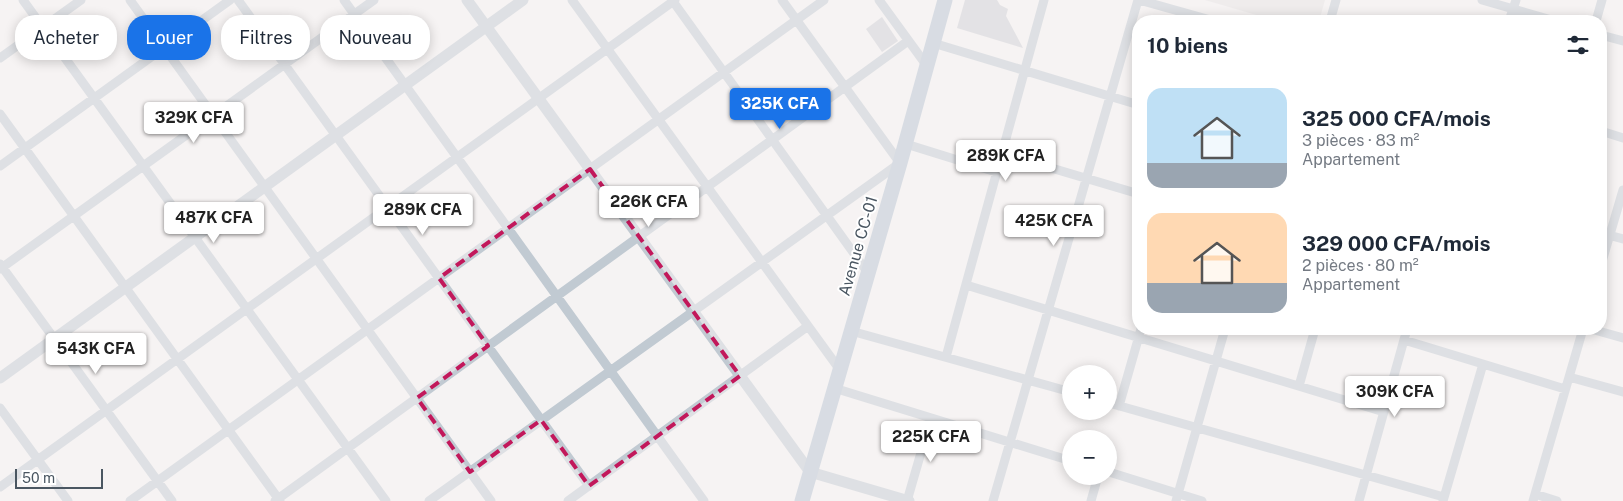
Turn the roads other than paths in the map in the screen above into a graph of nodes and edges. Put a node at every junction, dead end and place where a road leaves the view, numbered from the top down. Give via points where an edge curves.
1 (24, 0) edge
2 (81, 0) edge
3 (130, 0) edge
4 (230, 0) edge
5 (238, 0) edge
6 (344, 0) edge
7 (374, 0) edge
8 (468, 0) edge
9 (523, 0) edge
10 (572, 0) edge
11 (782, 0) edge
12 (824, 0) edge
13 (879, 0) edge
14 (945, 0) edge
15 (1044, 0) edge
16 (1139, 0) edge
17 (1336, 0) edge
18 (1482, 0) edge
19 (1602, 0) edge
20 (673, 1) edge
21 (1514, 4) edge
22 (354, 14) junction
23 (35, 15) edge
24 (60, 15) edge
25 (141, 15) edge
26 (209, 15) edge
27 (1134, 15) edge
28 (1193, 15) edge
29 (1332, 15) edge
30 (1541, 15) edge
31 (1598, 15) edge
32 (796, 20) junction
33 (1132, 23) edge
34 (487, 26) junction
35 (1607, 36) edge
36 (908, 41) junction
37 (1623, 41) edge
38 (933, 44) junction
39 (15, 47) edge
40 (608, 49) junction
41 (0, 58) edge
42 (67, 60) edge
43 (146, 60) edge
44 (173, 60) edge
45 (284, 65) junction
46 (927, 66) junction
47 (1024, 71) junction
48 (724, 72) junction
49 (405, 85) junction
50 (845, 87) junction
51 (1110, 96) junction
52 (94, 98) junction
53 (539, 98) junction
54 (1132, 103) edge
55 (0, 114) edge
56 (213, 116) junction
57 (659, 119) junction
58 (1607, 133) edge
59 (336, 136) junction
60 (1623, 138) edge
61 (772, 140) junction
62 (906, 144) junction
63 (24, 148) junction
64 (1001, 153) junction
65 (457, 157) junction
66 (900, 162) junction
67 (0, 166) edge
68 (144, 166) junction
69 (590, 169) junction
70 (996, 172) junction
71 (1086, 178) junction
72 (265, 187) junction
73 (707, 187) junction
74 (1623, 190) edge
75 (1132, 192) edge
76 (388, 207) junction
77 (827, 215) junction
78 (74, 216) junction
79 (508, 228) junction
80 (1607, 231) edge
81 (1607, 234) edge
82 (639, 236) junction
83 (195, 237) junction
84 (1623, 238) edge
85 (316, 259) junction
86 (762, 262) junction
87 (1, 267) edge
88 (868, 273) junction
89 (439, 278) junction
90 (966, 285) junction
91 (125, 288) junction
92 (557, 296) junction
93 (247, 309) junction
94 (1048, 310) junction
95 (693, 311) junction
96 (808, 326) junction
97 (367, 329) junction
98 (851, 331) junction
99 (1132, 331) edge
100 (1607, 334) edge
101 (1139, 335) edge
102 (1145, 335) edge
103 (1223, 335) edge
104 (1313, 335) edge
105 (1405, 335) edge
106 (1581, 335) edge
107 (1623, 338) edge
108 (55, 339) junction
109 (1404, 340) junction
110 (488, 346) junction
111 (946, 357) junction
112 (177, 359) junction
113 (1216, 361) junction
114 (1483, 364) junction
115 (610, 370) junction
116 (840, 370) junction
117 (740, 376) junction
118 (1569, 377) junction
119 (0, 378) edge
120 (298, 379) junction
121 (1028, 380) junction
122 (1299, 386) junction
123 (834, 388) junction
124 (1062, 389) edge
125 (1566, 389) junction
126 (1623, 392) edge
127 (417, 398) junction
128 (1119, 406) joint
129 (0, 408) edge
130 (106, 410) junction
131 (1384, 412) junction
132 (931, 418) junction
133 (541, 420) junction
134 (1197, 428) junction
135 (228, 430) junction
136 (658, 436) junction
137 (1010, 442) junction
138 (348, 448) junction
139 (1062, 458) edge
140 (38, 460) junction
141 (470, 472) junction
142 (810, 472) junction
143 (1117, 475) edge
144 (1366, 476) junction
145 (158, 481) junction
146 (1096, 485) edge
147 (589, 486) junction
148 (0, 487) edge
149 (1177, 497) edge
150 (1534, 498) edge
151 (1444, 499) edge
152 (278, 500) edge
153 (68, 501) edge
154 (130, 501) edge
155 (172, 501) edge
156 (386, 501) edge
157 (429, 501) edge
158 (491, 501) edge
159 (568, 501) edge
160 (704, 501) edge
161 (802, 501) edge
162 (908, 501) edge
163 (992, 501) edge
164 (1092, 501) edge
165 (1202, 501) edge
166 (1359, 501) edge
167 (1557, 501) edge

1 - 23 street
2 - 24 street
3 - 25 street
4 - 26 street
5 - 45 street
6 - 22 street
7 - 22 street
8 - 34 street
9 - 34 street
10 - 40 street
11 - 32 street
12 - 32 street
13 - 36 street
14 - 38 main road, Avenue CC-01
15 - 47 street
16 - 27 street
16 - 28 street
17 - 29 street
18 - 21 street
19 - 31 street
20 - 40 street
20 - 48 street
21 - 30 street
22 - 45 street
22 - 49 street
32 - 48 street
32 - 50 street
33 - 51 street
34 - 49 street
34 - 53 street
35 - 37 street
36 - 46 street
36 - 50 street
38 - 46 main road, Avenue CC-01
38 - 47 street
39 - 41 street
40 - 53 street
40 - 57 street
42 - 52 street
43 - 52 street
44 - 56 street
45 - 56 street
45 - 59 street
46 - 62 main road, Avenue CC-01
47 - 51 street
47 - 64 street
48 - 57 street
48 - 61 street
49 - 59 street
49 - 65 street
50 - 61 street
50 - 66 street
51 - 54 street
51 - 71 street
52 - 63 street
52 - 68 street
53 - 65 street
53 - 69 street
55 - 63 street
56 - 68 street
56 - 72 street
57 - 69 street
57 - 73 street
58 - 60 street
59 - 72 street
59 - 76 street
61 - 73 street
61 - 77 street
62 - 66 main road, Avenue CC-01
62 - 70 street
63 - 67 street
63 - 78 street
64 - 70 street
64 - 71 street
65 - 76 street
65 - 79 street
66 - 77 street
66 - 88 main road, Avenue CC-01
68 - 78 street
68 - 83 street
69 - 79 street
69 - 82 street
70 - 90 street
71 - 75 street
71 - 94 street
72 - 83 street
72 - 85 street
73 - 82 street
73 - 86 street
74 - 80 street
76 - 85 street
76 - 89 street
77 - 86 street
77 - 88 street
78 - 87 street
78 - 91 street
79 - 89 street
79 - 92 street
81 - 84 street
82 - 92 street
82 - 95 street
83 - 91 street
83 - 93 street
85 - 93 street
85 - 97 street
86 - 95 street
86 - 96 street
87 - 108 street
88 - 98 main road, Avenue CC-01
89 - 97 street
89 - 110 street
90 - 94 street
90 - 111 street
91 - 108 street
91 - 112 street
92 - 110 street
92 - 115 street
93 - 112 street
93 - 120 street
94 - 99 street
94 - 121 street
95 - 115 street
95 - 117 street
96 - 116 street
96 - 117 street
97 - 120 street
97 - 127 street
98 - 111 street
98 - 116 main road, Avenue CC-01
100 - 107 street
101 - 128 street
102 - 113 street
103 - 113 street
104 - 122 street
105 - 109 street
106 - 118 street
108 - 119 street
108 - 130 street
109 - 114 street
109 - 131 street
110 - 127 street
110 - 133 street
111 - 121 street
112 - 130 street
112 - 135 street
113 - 122 street
113 - 134 street
114 - 125 street
114 - 151 street
115 - 133 street
115 - 136 street
116 - 123 main road, Avenue CC-01
117 - 136 street
117 - 142 street
118 - 125 street
118 - 126 street
120 - 135 street
120 - 138 street
121 - 124 street
121 - 137 street
122 - 131 street
123 - 132 street
123 - 142 main road, Avenue CC-01
125 - 150 street
127 - 138 street
127 - 141 street
128 - 134 street
129 - 140 street
130 - 140 street
130 - 145 street
131 - 144 street
132 - 137 street
132 - 162 street
133 - 141 street
133 - 147 street
134 - 144 street
134 - 149 street
135 - 145 street
135 - 152 street
136 - 147 street
136 - 160 street
137 - 139 street
137 - 163 street
138 - 152 street
138 - 156 street
140 - 148 street
140 - 153 street
141 - 157 street
141 - 158 street
142 - 161 main road, Avenue CC-01
142 - 162 street
143 - 149 street
144 - 151 street
144 - 166 street
145 - 154 street
145 - 155 street
146 - 164 street
147 - 159 street
149 - 165 street
150 - 167 street

